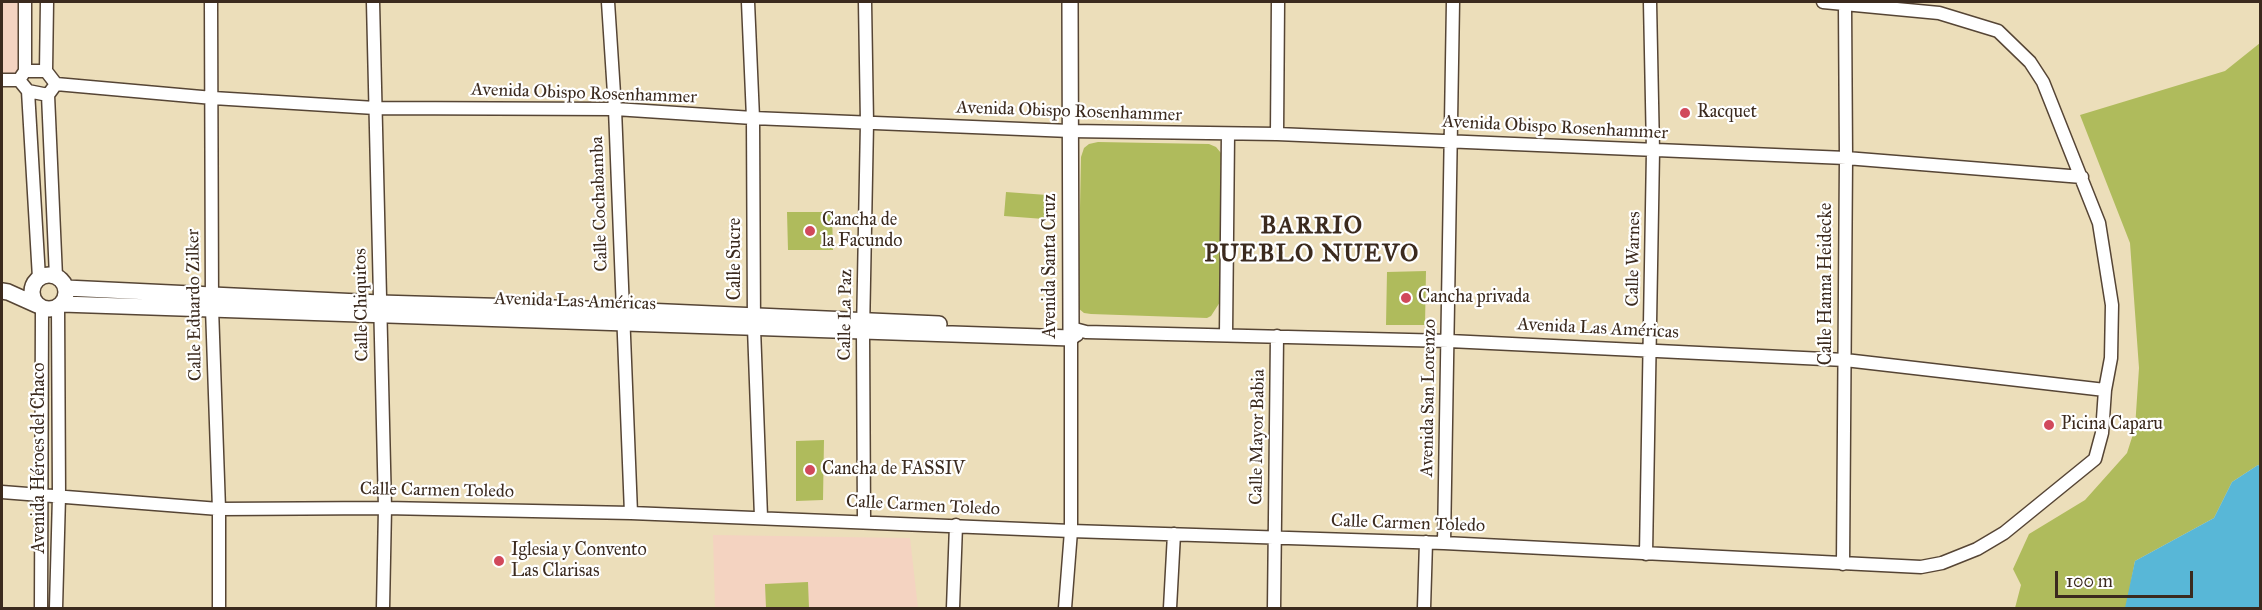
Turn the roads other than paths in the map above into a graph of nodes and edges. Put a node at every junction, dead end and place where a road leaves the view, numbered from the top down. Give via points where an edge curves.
1 (25, 2) edge
2 (47, 2) edge
3 (211, 2) edge
4 (373, 2) edge
5 (608, 2) edge
6 (748, 2) edge
7 (865, 2) edge
8 (1070, 2) edge
9 (1278, 2) edge
10 (1453, 2) edge
11 (1650, 2) edge
12 (1822, 2) edge
13 (1845, 5) junction
14 (46, 71) junction
15 (22, 76) junction
16 (2, 80) edge
17 (52, 90) junction
18 (28, 91) junction
19 (213, 98) junction
20 (375, 108) junction
21 (615, 109) junction
22 (753, 118) junction
23 (867, 123) junction
24 (1070, 131) junction
25 (1228, 134) junction
26 (1277, 135) junction
27 (1452, 142) junction
28 (1653, 151) junction
29 (1846, 158) junction
30 (2082, 177) junction
31 (37, 280) junction
32 (61, 282) junction
33 (5, 292) edge
34 (212, 302) junction
35 (60, 305) junction
36 (40, 306) junction
37 (380, 309) junction
38 (622, 317) junction
39 (754, 323) junction
40 (863, 327) junction
41 (1076, 333) junction
42 (1226, 334) junction
43 (1277, 336) junction
44 (1449, 341) junction
45 (1650, 351) junction
46 (1845, 360) junction
47 (2105, 390) junction
48 (2, 492) edge
49 (43, 495) junction
50 (59, 496) junction
51 (385, 508) junction
52 (219, 509) junction
53 (632, 513) junction
54 (761, 517) junction
55 (864, 521) junction
56 (956, 525) junction
57 (1071, 531) junction
58 (1174, 534) junction
59 (1274, 538) junction
60 (1426, 542) junction
61 (1444, 543) junction
62 (1646, 554) junction
63 (1843, 564) junction
64 (41, 609) edge
65 (56, 609) edge
66 (219, 609) edge
67 (383, 609) edge
68 (952, 609) edge
69 (1065, 609) edge
70 (1170, 609) edge
71 (1274, 609) edge
72 (1424, 609) edge

1 - 15 street
2 - 14 street
3 - 19 street, Calle Eduardo Zilker
4 - 20 street, Calle Chiquitos
5 - 21 street, Calle Cochabamba
6 - 22 street, Calle Sucre
7 - 23 street, Calle La Paz
8 - 24 main road, Avenida Santa Cruz
9 - 26 street
10 - 27 street, Avenida San Lorenzo
11 - 28 street, Calle Warnes
12 - 13 street, Calle Carmen Toledo
13 - 29 street, Calle Hanna Heidecke
13 - 30 street, Calle Carmen Toledo via 1939,13 1998,31 2030,62 2043,82
14 - 15 street
14 - 17 street
15 - 16 street
15 - 18 street
17 - 18 street, Avenida Obispo Rosenhammer
17 - 19 street, Avenida Obispo Rosenhammer
17 - 32 street
18 - 31 street
19 - 20 street, Avenida Obispo Rosenhammer
19 - 34 street, Calle Eduardo Zilker
20 - 21 street, Avenida Obispo Rosenhammer
20 - 37 street, Calle Chiquitos
21 - 22 street, Avenida Obispo Rosenhammer
21 - 38 street, Calle Cochabamba
22 - 23 street, Avenida Obispo Rosenhammer
22 - 39 street, Calle Sucre
23 - 24 street, Avenida Obispo Rosenhammer
23 - 40 street, Calle La Paz
24 - 25 street, Avenida Obispo Rosenhammer
24 - 41 main road, Avenida Santa Cruz
25 - 26 street, Avenida Obispo Rosenhammer
25 - 42 street
26 - 27 street, Avenida Obispo Rosenhammer
27 - 28 street, Avenida Obispo Rosenhammer
27 - 44 street, Avenida San Lorenzo
28 - 29 street, Avenida Obispo Rosenhammer
28 - 45 street, Calle Warnes
29 - 30 street, Avenida Obispo Rosenhammer
29 - 46 street, Calle Hanna Heidecke
30 - 47 street, Calle Carmen Toledo via 2099,223 2112,305 2111,358
31 - 32 main road via 47,275
31 - 33 main road
31 - 36 main road via 32,291
32 - 34 main road, Avenida Las Américas
32 - 35 main road via 66,296
33 - 36 main road
34 - 35 main road, Avenida Las Américas
34 - 37 main road, Avenida Las Américas
34 - 52 street, Calle Eduardo Zilker
35 - 36 main road via 53,309
35 - 50 street, Avenida Héroes del Chaco
36 - 49 street, Avenida Héroes del Chaco
37 - 38 main road, Avenida Las Américas
37 - 51 street, Calle Chiquitos
38 - 39 main road, Avenida Las Américas
38 - 53 street, Calle Cochabamba
39 - 40 main road, Avenida Las Américas
39 - 54 street, Calle Sucre
40 - 41 main road, Avenida Las Américas
40 - 55 street, Calle La Paz
41 - 42 street, Avenida Las Américas
41 - 57 street, Avenida Santa Cruz
42 - 43 street, Avenida Las Américas
43 - 44 street, Avenida Las Américas
43 - 59 street, Calle Mayor Babia
44 - 45 street, Avenida Las Américas
44 - 61 street, Avenida San Lorenzo
45 - 46 street, Avenida Las Américas
45 - 62 street, Calle Warnes
46 - 47 street, Avenida Las Américas
46 - 63 street, Calle Hanna Heidecke
47 - 63 street, Calle Carmen Toledo via 2102,433 2095,459 2004,533 1942,563 1921,567
48 - 49 street, Calle Carmen Toledo
49 - 50 street, Calle Carmen Toledo
49 - 64 street, Avenida Héroes del Chaco
50 - 52 street, Calle Carmen Toledo
50 - 65 street, Avenida Héroes del Chaco
51 - 52 street, Calle Carmen Toledo
51 - 53 street, Calle Carmen Toledo
51 - 67 street, Calle Chiquitos
52 - 66 street, Calle Eduardo Zilker
53 - 54 street, Calle Carmen Toledo
54 - 55 street, Calle Carmen Toledo
55 - 56 street, Calle Carmen Toledo
56 - 57 street, Calle Carmen Toledo
56 - 68 street
57 - 58 street, Calle Carmen Toledo
57 - 69 street, Avenida Santa Cruz
58 - 59 street, Calle Carmen Toledo
58 - 70 street
59 - 60 street, Calle Carmen Toledo
59 - 71 street, Calle Mayor Babia
60 - 61 street, Calle Carmen Toledo
60 - 72 street
61 - 62 street, Calle Carmen Toledo
62 - 63 street, Calle Carmen Toledo

